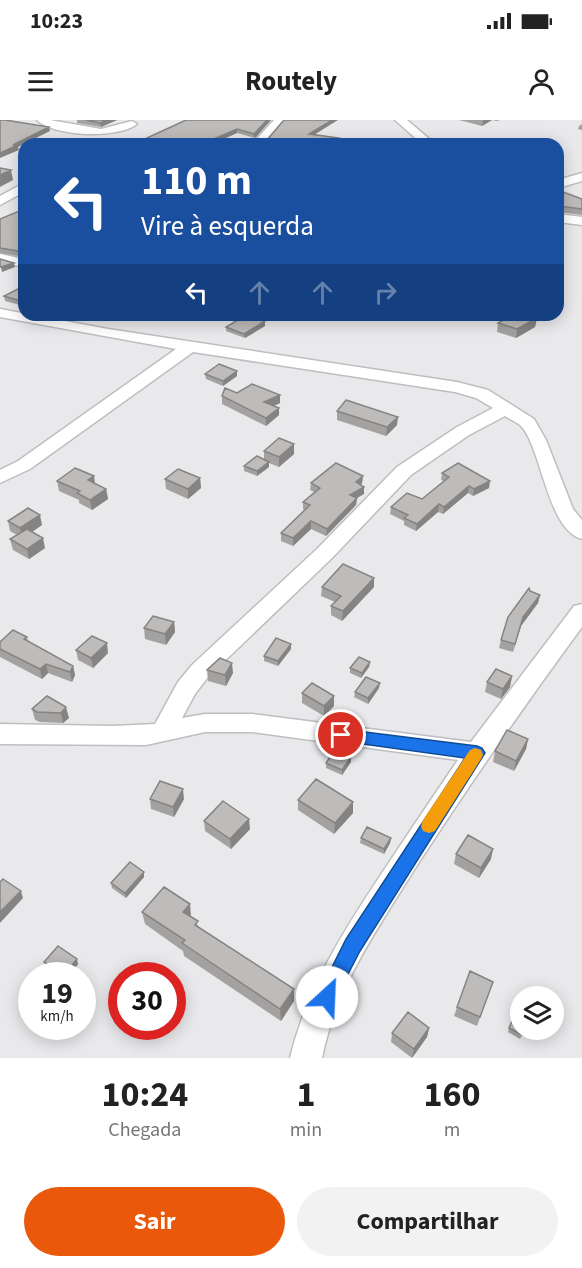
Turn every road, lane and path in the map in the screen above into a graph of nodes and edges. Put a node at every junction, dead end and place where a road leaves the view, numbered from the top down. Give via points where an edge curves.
1 (42, 120) edge
2 (280, 120) edge
3 (400, 120) edge
4 (136, 122) edge
5 (108, 138) edge
6 (264, 138) edge
7 (422, 138) edge
8 (582, 177) edge
9 (564, 182) edge
10 (18, 190) edge
11 (0, 201) edge
12 (564, 219) edge
13 (582, 221) edge
14 (0, 258) edge
15 (18, 262) edge
16 (0, 313) edge
17 (18, 316) edge
18 (41, 321) edge
19 (191, 346) junction
20 (506, 408) junction
21 (0, 477) edge
22 (582, 533) edge
23 (582, 611) edge
24 (163, 731) junction
25 (0, 734) edge
26 (477, 753) junction
27 (304, 1053) edge

1 - 4 street via 101,132
2 - 6 street
3 - 7 street
4 - 5 street
8 - 9 street
10 - 11 street
12 - 13 street
14 - 15 street
16 - 17 street
18 - 19 street
19 - 20 street via 457,387 482,394
19 - 21 street via 24,465
20 - 22 street via 528,423 564,510
20 - 24 street via 463,431 404,471 200,671
23 - 26 street
24 - 25 street via 114,736
24 - 26 street via 205,723 252,723
26 - 27 street via 342,962

